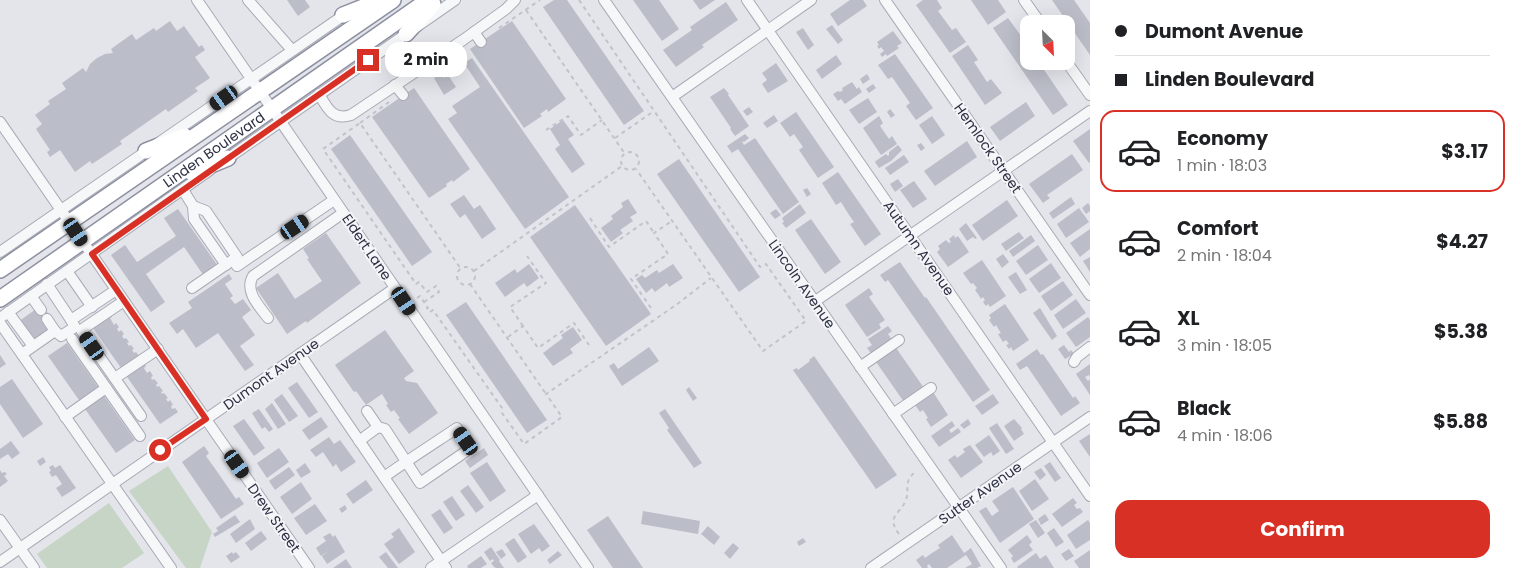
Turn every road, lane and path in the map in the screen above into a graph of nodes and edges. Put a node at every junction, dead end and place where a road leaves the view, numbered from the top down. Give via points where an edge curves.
1 (197, 0) edge
2 (248, 0) edge
3 (365, 0) edge
4 (381, 0) edge
5 (393, 0) edge
6 (428, 0) edge
7 (436, 0) edge
8 (456, 0) edge
9 (515, 0) edge
10 (540, 0) edge
11 (579, 0) edge
12 (604, 0) edge
13 (747, 0) edge
14 (811, 0) edge
15 (885, 0) edge
16 (1024, 0) edge
17 (526, 10) junction
18 (343, 15) junction
19 (1035, 15) edge
20 (768, 30) junction
21 (474, 32) junction
22 (492, 32) dead end
23 (406, 34) junction
24 (481, 42) dead end
25 (292, 50) junction
26 (1073, 70) edge
27 (251, 79) junction
28 (396, 85) junction
29 (260, 92) junction
30 (319, 94) junction
31 (403, 95) dead end
32 (1090, 95) edge
33 (672, 97) junction
34 (389, 102) dead end
35 (654, 111) junction
36 (1090, 111) edge
37 (276, 115) junction
38 (602, 120) junction
39 (0, 122) edge
40 (360, 123) junction
41 (210, 126) junction
42 (546, 130) dead end
43 (615, 139) junction
44 (146, 151) junction
45 (625, 154) junction
46 (228, 158) junction
47 (622, 166) junction
48 (636, 169) junction
49 (1004, 170) junction
50 (165, 184) junction
51 (182, 190) junction
52 (334, 200) junction
53 (343, 213) junction
54 (65, 215) junction
55 (590, 218) dead end
56 (672, 221) junction
57 (654, 233) junction
58 (910, 235) junction
59 (88, 248) junction
60 (0, 252) edge
61 (527, 256) dead end
62 (229, 262) junction
63 (460, 269) junction
64 (0, 270) edge
65 (67, 270) junction
66 (474, 271) junction
67 (711, 278) junction
68 (47, 284) junction
69 (470, 284) junction
70 (192, 288) dead end
71 (395, 288) junction
72 (116, 290) junction
73 (1090, 295) edge
74 (31, 296) junction
75 (417, 298) dead end
76 (124, 301) junction
77 (424, 302) junction
78 (814, 302) junction
79 (92, 307) junction
80 (652, 308) dead end
81 (3, 309) edge
82 (41, 310) dead end
83 (425, 310) dead end
84 (430, 312) dead end
85 (268, 318) dead end
86 (47, 319) dead end
87 (72, 320) junction
88 (0, 323) edge
89 (523, 326) junction
90 (56, 331) junction
91 (508, 337) junction
92 (72, 339) dead end
93 (899, 340) dead end
94 (589, 345) dead end
95 (33, 346) junction
96 (1090, 348) edge
97 (158, 349) junction
98 (22, 354) junction
99 (300, 354) junction
100 (1074, 362) dead end
101 (860, 367) junction
102 (114, 378) junction
103 (106, 388) junction
104 (931, 388) dead end
105 (546, 394) junction
106 (367, 411) dead end
107 (893, 414) junction
108 (141, 416) dead end
109 (65, 417) junction
110 (1090, 417) edge
111 (206, 419) junction
112 (378, 427) junction
113 (140, 436) dead end
114 (359, 441) junction
115 (1053, 442) junction
116 (407, 462) junction
117 (915, 472) dead end
118 (384, 477) junction
119 (112, 484) junction
120 (538, 495) junction
121 (1090, 496) edge
122 (958, 508) junction
123 (0, 520) edge
124 (898, 534) dead end
125 (20, 548) junction
126 (0, 562) edge
127 (444, 565) edge
128 (34, 568) edge
129 (171, 568) edge
130 (309, 568) edge
131 (431, 568) edge
132 (588, 568) edge
133 (870, 568) edge
134 (1001, 568) edge

1 - 27 street, Eldert Lane
2 - 25 street
3 - 18 street, Linden Boulevard
4 - 18 highway
5 - 29 highway, Linden Boulevard
6 - 37 highway, Linden Boulevard
7 - 23 highway
8 - 23 street, Linden Boulevard
9 - 21 street
10 - 17 path
11 - 35 path
12 - 33 street, Lincoln Avenue
13 - 20 street, Autumn Avenue
14 - 20 street
15 - 49 street, Hemlock Street
16 - 19 street
17 - 22 path
17 - 38 path
18 - 25 street, Linden Boulevard
20 - 33 street
20 - 58 street, Autumn Avenue
21 - 24 street
21 - 28 street
23 - 30 street, Linden Boulevard
25 - 27 street, Linden Boulevard
26 - 32 street
27 - 29 street, Eldert Lane
27 - 44 street, Linden Boulevard
28 - 30 street via 351,115 342,117 331,112
28 - 31 street
29 - 37 street, Eldert Lane
29 - 41 highway, Linden Boulevard
30 - 37 street, Linden Boulevard
33 - 78 street, Lincoln Avenue
34 - 40 path
35 - 43 path
35 - 67 path via 760,267 766,264 806,321 763,351
36 - 49 street
37 - 46 street, Linden Boulevard
37 - 50 highway, Linden Boulevard
37 - 52 street, Eldert Lane
38 - 42 path via 581,135 568,116
38 - 43 path
39 - 54 street, Drew Street
40 - 63 path
40 - 77 path via 322,149 416,284 419,282 427,292 436,286 439,292
41 - 44 highway
41 - 54 highway, Linden Boulevard
43 - 45 path
44 - 54 street, Linden Boulevard
45 - 47 path via 621,159
45 - 48 path via 631,152 639,156
46 - 50 highway
46 - 51 street, Linden Boulevard
47 - 48 path via 628,171
47 - 66 path
48 - 56 path
49 - 58 street
49 - 73 street, Hemlock Street
50 - 59 highway, Linden Boulevard
51 - 59 street, Linden Boulevard
51 - 62 street via 194,206 194,219
52 - 53 street, Eldert Lane
52 - 62 street via 237,266
53 - 71 street, Eldert Lane
53 - 85 street via 253,276 251,294
54 - 59 street, Drew Street
54 - 60 street, Linden Boulevard
54 - 64 highway, Linden Boulevard
55 - 57 path via 609,247 646,222
56 - 57 path
56 - 67 path
57 - 80 path via 668,254 631,279
58 - 78 street
58 - 115 street, Autumn Avenue
59 - 65 street, Linden Boulevard
59 - 72 street, Drew Street
59 - 81 highway, Linden Boulevard
61 - 89 path via 546,283 510,307
62 - 70 street
63 - 66 path via 469,267
63 - 69 path via 457,274 459,282
65 - 68 street, Linden Boulevard
65 - 79 street
66 - 69 path via 476,277
67 - 105 path
68 - 74 street, Linden Boulevard
68 - 87 street
69 - 91 path
71 - 99 street, Dumont Avenue
71 - 120 street, Eldert Lane
72 - 76 street, Drew Street
72 - 79 street
74 - 81 street, Linden Boulevard
74 - 82 street
75 - 77 path via 420,296
76 - 97 street, Drew Street
76 - 102 street via 81,330
77 - 83 path via 428,308
78 - 101 street, Lincoln Avenue
79 - 87 street
81 - 95 street
84 - 105 path via 433,310 524,444 562,417
86 - 90 street
87 - 90 street via 75,327 61,336
88 - 98 street
89 - 91 path
89 - 94 path via 538,348 574,323
90 - 95 street
91 - 105 path
92 - 103 street
93 - 101 street
95 - 98 street
96 - 100 street
97 - 102 street
97 - 111 street, Drew Street
98 - 109 street
99 - 111 street, Dumont Avenue
99 - 114 street
101 - 107 street, Lincoln Avenue
102 - 108 street
103 - 109 street
103 - 113 street
104 - 107 street
106 - 112 street
107 - 122 street, Lincoln Avenue
109 - 119 street
110 - 115 street, Sutter Avenue
111 - 119 street, Dumont Avenue
111 - 130 street, Drew Street
112 - 114 street
112 - 116 street via 385,429
114 - 118 street
115 - 121 street, Autumn Avenue
115 - 122 street, Sutter Avenue
116 - 116 street via 420,483 465,452 468,446 457,428
116 - 118 street
117 - 124 path via 908,481 906,500 895,516 894,528
118 - 127 street
119 - 125 street, Dumont Avenue
119 - 129 street
120 - 127 street
120 - 132 street, Eldert Lane
122 - 133 street, Sutter Avenue
122 - 134 street, Lincoln Avenue
123 - 125 street
125 - 126 street, Dumont Avenue
125 - 128 street
127 - 131 street

